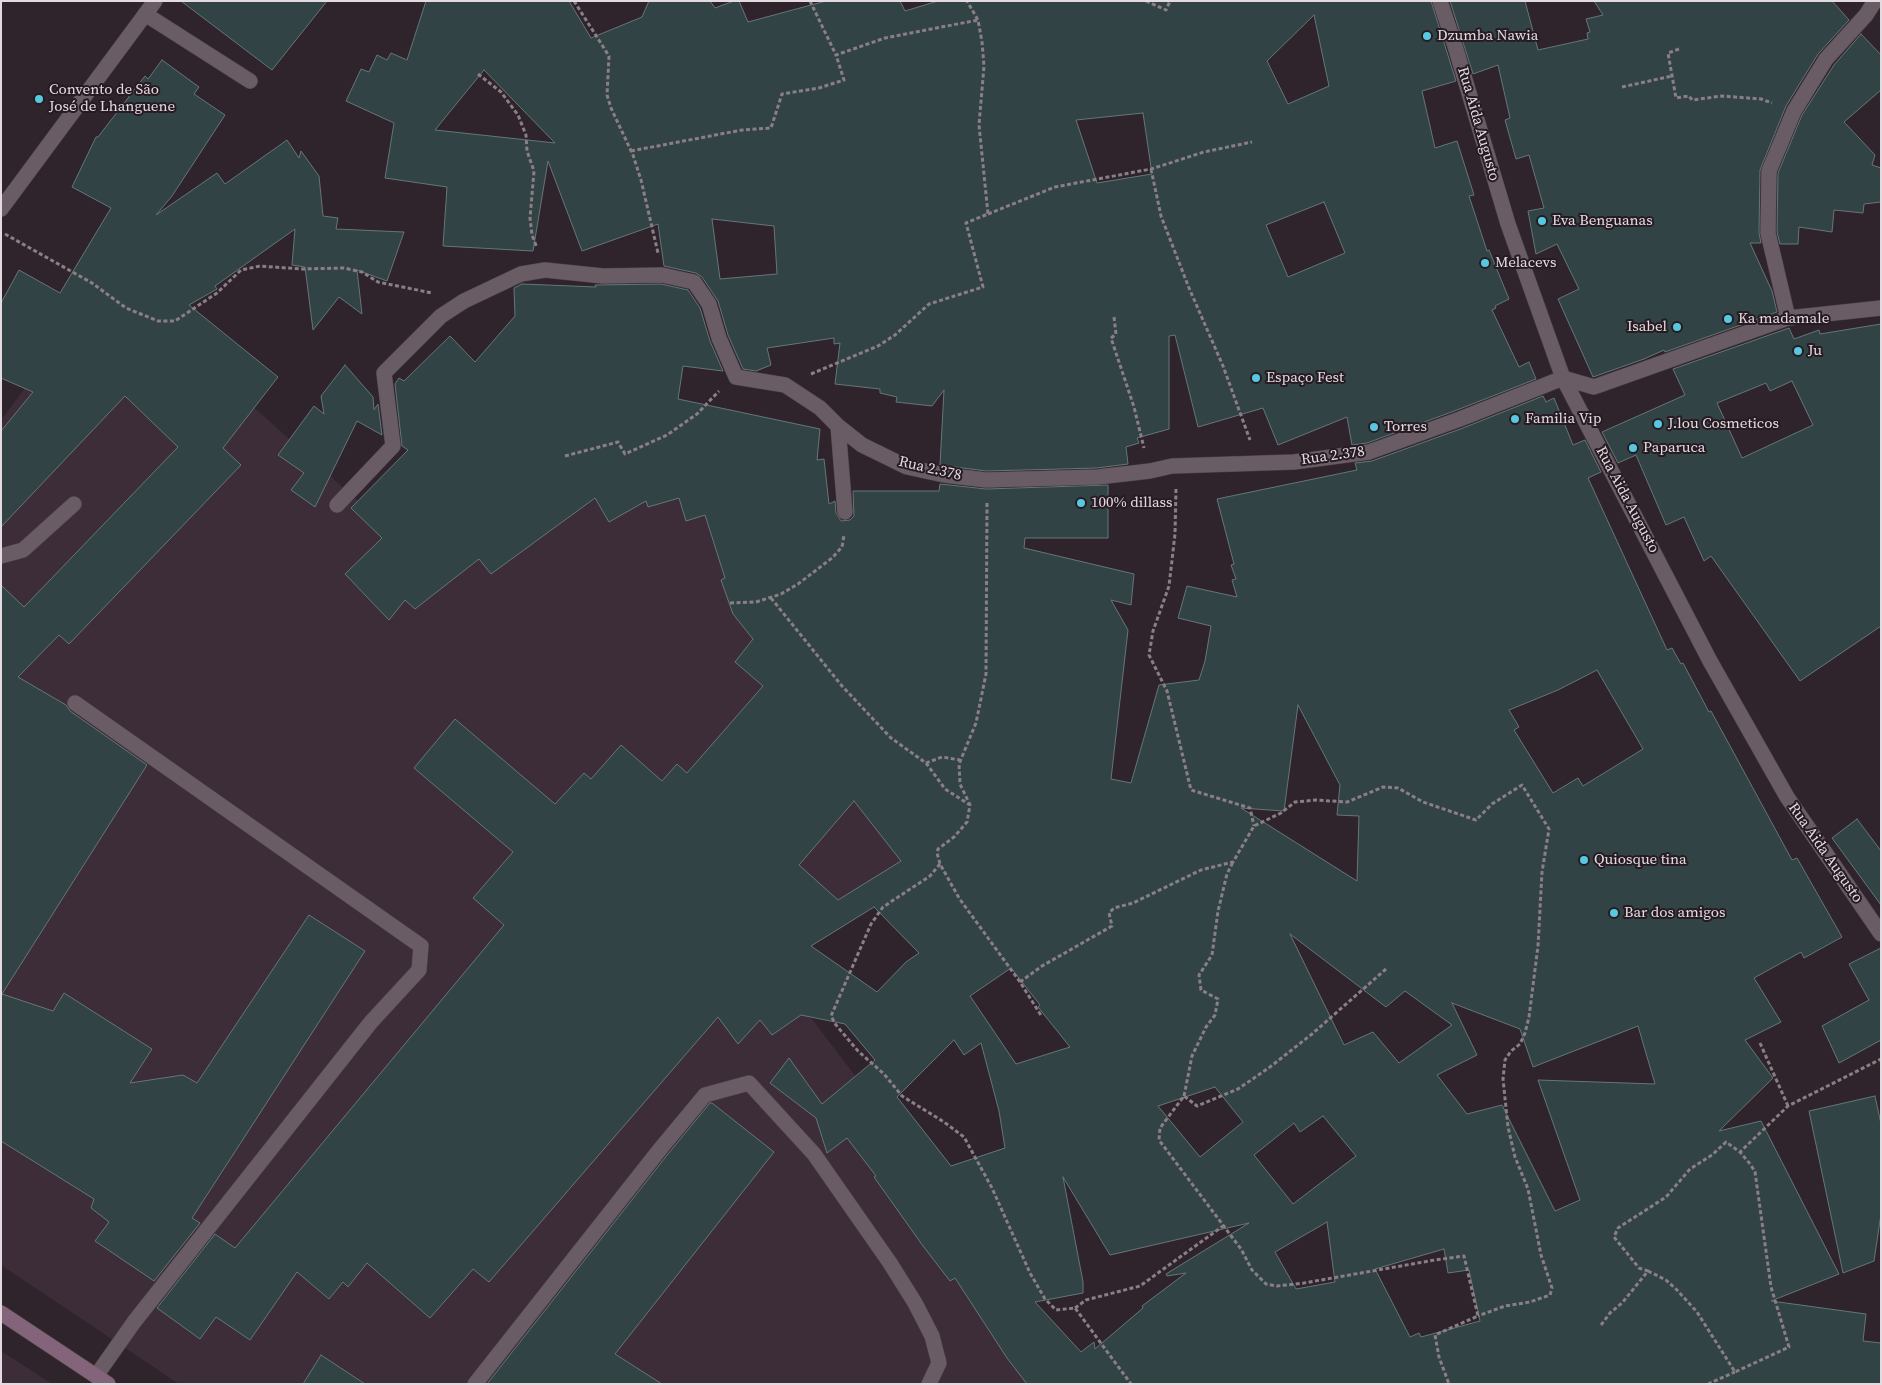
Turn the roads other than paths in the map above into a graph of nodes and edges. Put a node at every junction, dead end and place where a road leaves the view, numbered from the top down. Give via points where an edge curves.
1 (155, 1) edge
2 (1440, 1) edge
3 (1875, 1) edge
4 (145, 14) junction
5 (250, 82) dead end
6 (1, 209) edge
7 (1881, 308) edge
8 (1788, 318) junction
9 (1563, 378) junction
10 (838, 426) junction
11 (74, 504) dead end
12 (337, 505) dead end
13 (845, 512) road end
14 (1, 556) edge
15 (75, 703) dead end
16 (1881, 934) edge
17 (1, 1313) edge
18 (102, 1380) edge
19 (475, 1384) edge
20 (929, 1384) edge

1 - 4 street
2 - 9 street, Rua Aida Augusto via 1508,224
3 - 8 street via 1826,59 1794,111 1769,171 1768,233
4 - 5 street
4 - 6 street
7 - 8 street
8 - 9 street via 1594,387
9 - 10 street, Rua 2.378 via 1369,452 1294,462 1172,466 1098,477 986,480 944,475 907,467 862,445
9 - 16 street, Rua Aida Augusto via 1710,660 1787,797
10 - 12 street, Rua 2.378 via 820,408 785,385 736,377 709,304 694,282 662,275 603,276 545,270 521,274 464,301 441,316 384,373 392,446
10 - 13 street
11 - 14 street via 23,550
15 - 18 street via 421,946 419,970 370,1022 134,1322
17 - 18 main road
19 - 20 street via 705,1095 749,1083 814,1154 915,1304 932,1336 939,1363

